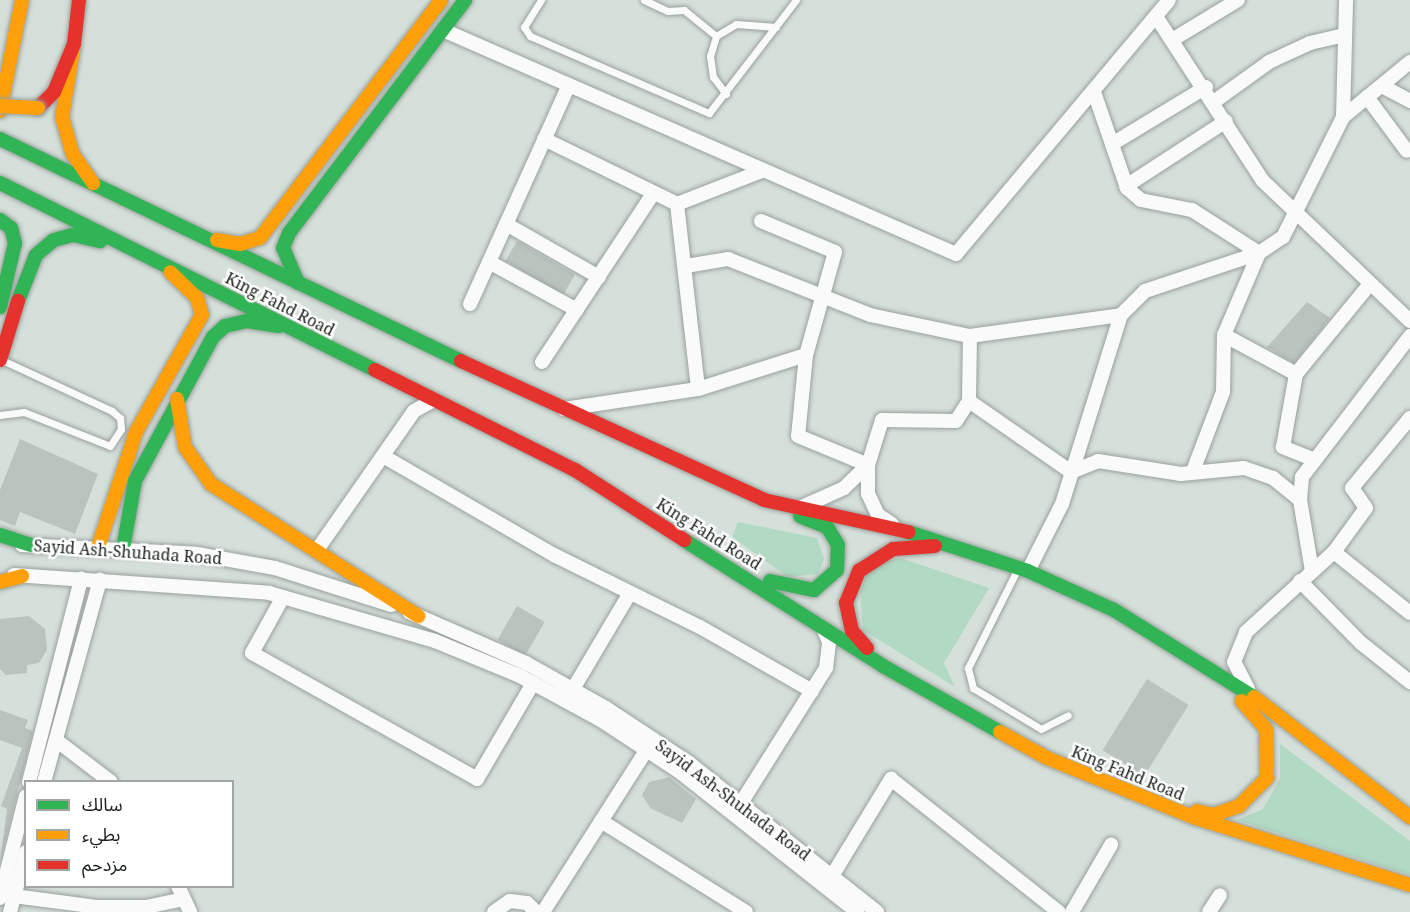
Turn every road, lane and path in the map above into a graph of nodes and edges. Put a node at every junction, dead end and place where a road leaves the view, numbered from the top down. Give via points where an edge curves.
1 (22, 0) edge
2 (79, 0) edge
3 (441, 0) edge
4 (465, 0) edge
5 (541, 0) edge
6 (644, 0) edge
7 (683, 0) edge
8 (796, 0) edge
9 (1169, 0) edge
10 (1238, 0) edge
11 (1346, 0) edge
12 (684, 10) junction
13 (1157, 18) junction
14 (776, 27) junction
15 (443, 30) junction
16 (1346, 35) junction
17 (716, 36) junction
18 (1173, 40) junction
19 (74, 44) junction
20 (1410, 62) edge
21 (569, 85) junction
22 (1382, 86) junction
23 (1206, 87) junction
24 (1094, 92) junction
25 (726, 94) junction
26 (1367, 97) junction
27 (1215, 101) junction
28 (1410, 101) edge
29 (0, 109) edge
30 (1343, 117) junction
31 (1226, 121) junction
32 (0, 140) edge
33 (544, 140) junction
34 (1112, 144) junction
35 (1407, 151) dead end
36 (764, 170) junction
37 (0, 183) edge
38 (1126, 186) junction
39 (97, 188) junction
40 (652, 195) junction
41 (677, 204) junction
42 (1297, 211) junction
43 (0, 220) edge
44 (760, 221) dead end
45 (506, 224) junction
46 (202, 237) junction
47 (135, 250) junction
48 (1259, 253) junction
49 (489, 262) junction
50 (163, 264) junction
51 (686, 266) junction
52 (599, 277) junction
53 (298, 283) junction
54 (1369, 285) junction
55 (819, 296) junction
56 (470, 304) dead end
57 (0, 307) edge
58 (577, 310) junction
59 (1121, 315) junction
60 (1410, 321) edge
61 (289, 327) junction
62 (1224, 335) junction
63 (970, 336) junction
64 (1410, 336) edge
65 (806, 355) junction
66 (0, 359) edge
67 (542, 362) dead end
68 (1296, 374) junction
69 (698, 389) junction
70 (177, 399) junction
71 (434, 400) junction
72 (969, 401) junction
73 (562, 410) junction
74 (0, 415) edge
75 (1410, 418) edge
76 (383, 456) junction
77 (1314, 460) junction
78 (868, 465) junction
79 (1193, 471) junction
80 (1071, 472) junction
81 (764, 500) junction
82 (1300, 500) junction
83 (802, 507) junction
84 (902, 530) junction
85 (0, 535) edge
86 (0, 544) edge
87 (30, 545) junction
88 (954, 547) junction
89 (98, 548) junction
90 (123, 549) junction
91 (317, 550) junction
92 (1334, 552) junction
93 (1023, 569) junction
94 (738, 571) junction
95 (1312, 571) junction
96 (0, 575) edge
97 (22, 576) junction
98 (81, 579) junction
99 (100, 580) junction
100 (1300, 581) junction
101 (0, 582) edge
102 (630, 592) junction
103 (283, 597) junction
104 (1410, 613) edge
105 (418, 616) junction
106 (818, 620) junction
107 (883, 666) junction
108 (1206, 670) junction
109 (1410, 682) edge
110 (533, 683) junction
111 (573, 689) junction
112 (812, 691) junction
113 (1255, 698) junction
114 (1068, 716) dead end
115 (56, 740) junction
116 (646, 751) junction
117 (30, 780) edge
118 (45, 780) edge
119 (108, 780) edge
120 (1133, 795) junction
121 (741, 804) junction
122 (24, 807) edge
123 (1410, 817) edge
124 (601, 821) junction
125 (1111, 845) dead end
126 (24, 857) edge
127 (832, 876) junction
128 (1410, 885) edge
129 (181, 892) edge
130 (1220, 895) dead end
131 (7, 897) edge
132 (531, 908) edge
133 (10, 912) edge
134 (190, 912) edge
135 (494, 912) edge
136 (543, 912) edge
137 (746, 912) edge
138 (856, 912) edge
139 (877, 912) edge
140 (1059, 912) edge
141 (1072, 912) edge
142 (1209, 912) edge

1 - 29 main road
2 - 19 main road
3 - 46 main road via 260,238 240,244
4 - 15 main road
5 - 25 lane via 524,27 530,36 709,114
6 - 12 lane via 668,11
7 - 12 lane
8 - 14 lane
9 - 13 street
10 - 18 street
11 - 16 street
12 - 17 lane
13 - 18 street
13 - 24 street
14 - 17 lane via 736,24
14 - 25 lane
15 - 21 street
15 - 53 main road via 289,233 283,248
16 - 27 street via 1310,43 1269,62
16 - 30 street
17 - 25 lane via 710,56 713,77
18 - 23 street
19 - 29 main road, bridge via 54,92 38,108
19 - 39 main road via 62,117 72,153
20 - 22 street
21 - 33 street
21 - 36 street
22 - 26 street
22 - 28 street
23 - 27 street
23 - 34 street
24 - 34 street
24 - 36 street via 956,254
26 - 30 street
26 - 35 street
27 - 31 street
30 - 42 street
31 - 38 street
31 - 42 street via 1263,181
32 - 39 main road, King Fahd Road
33 - 40 street
33 - 45 street
34 - 38 street
36 - 41 street
37 - 47 main road, King Fahd Road
38 - 48 street via 1141,200 1192,210
39 - 46 main road, King Fahd Road
40 - 41 street
40 - 52 street
41 - 51 street
42 - 48 street via 1283,237
42 - 54 street
43 - 57 main road via 11,228 15,243
44 - 55 street via 835,252
45 - 49 street
45 - 52 street
46 - 53 main road, King Fahd Road
47 - 50 main road, King Fahd Road
47 - 66 main road via 73,235 54,240 36,255
48 - 59 street via 1145,291
48 - 62 street
49 - 56 street
49 - 58 street
50 - 61 main road, King Fahd Road
50 - 89 main road via 198,298 202,315 135,432
51 - 55 street via 728,258
51 - 69 street
52 - 58 street
53 - 73 main road, King Fahd Road
54 - 60 street
54 - 68 street
55 - 63 street via 870,315
55 - 65 street
58 - 67 street
59 - 63 street
59 - 80 street
61 - 70 main road via 247,321 225,326 213,337
61 - 71 main road, King Fahd Road
62 - 68 street
62 - 79 street via 1223,392
63 - 72 street
64 - 77 street
65 - 69 street
65 - 78 street via 798,436
66 - 74 lane via 112,411 120,418 122,429 110,446 24,412
68 - 77 street via 1283,447
69 - 73 street
70 - 90 main road via 135,481
70 - 91 main road via 185,447 211,484
71 - 76 street via 414,411
71 - 94 main road, King Fahd Road via 575,470
72 - 78 street via 956,421 882,420
72 - 80 street
73 - 81 main road, King Fahd Road
75 - 92 street via 1352,488 1366,508
76 - 91 street
76 - 102 street
77 - 82 street via 1302,477
78 - 83 street via 844,488
78 - 84 street via 868,494 878,515
79 - 80 street via 1181,474 1098,461
79 - 82 street via 1244,468 1273,478
80 - 93 street
81 - 83 main road, King Fahd Road
81 - 94 main road via 827,527 838,545 837,570 814,590 791,589
82 - 95 street
83 - 84 main road, King Fahd Road
84 - 88 main road, King Fahd Road
85 - 87 main road
86 - 87 street, Sayid Ash-Shuhada Road
87 - 89 street, Sayid Ash-Shuhada Road
88 - 93 main road, King Fahd Road
88 - 107 main road via 893,549 859,571 846,603 852,631
89 - 90 street, Sayid Ash-Shuhada Road
90 - 105 street, Sayid Ash-Shuhada Road via 197,554 275,568
91 - 105 main road
92 - 95 street
92 - 104 street
93 - 108 main road, King Fahd Road via 1114,610
93 - 114 lane via 968,668 973,688 1041,729
94 - 106 main road, King Fahd Road
95 - 100 street
96 - 97 street, Sayid Ash-Shuhada Road
97 - 98 street, Sayid Ash-Shuhada Road
97 - 101 main road
98 - 99 street, Sayid Ash-Shuhada Road
98 - 117 street
99 - 103 street, Sayid Ash-Shuhada Road
99 - 115 street
100 - 109 street via 1361,643
100 - 113 street via 1246,632 1236,651 1239,676
102 - 111 street
102 - 112 street
103 - 110 street, Sayid Ash-Shuhada Road via 435,641
103 - 110 street via 252,653 477,779
105 - 111 street, Sayid Ash-Shuhada Road
106 - 107 main road, King Fahd Road
106 - 112 street via 830,652
107 - 120 main road, King Fahd Road via 1047,758
108 - 113 main road, King Fahd Road
108 - 120 main road via 1266,729 1267,778 1254,795 1213,815
110 - 116 street, Sayid Ash-Shuhada Road
111 - 121 street, Sayid Ash-Shuhada Road via 689,763
112 - 121 street
113 - 123 main road, King Fahd Road
115 - 118 street
115 - 119 street
116 - 124 street
116 - 138 street, Sayid Ash-Shuhada Road
120 - 128 main road, King Fahd Road
121 - 127 street, Sayid Ash-Shuhada Road
122 - 131 street
124 - 136 street
124 - 137 street
125 - 141 street
126 - 131 street
127 - 139 street, Sayid Ash-Shuhada Road
127 - 140 street via 891,779
129 - 131 street via 146,907 98,907
129 - 134 street
130 - 142 street
131 - 133 street
132 - 135 street via 510,901

